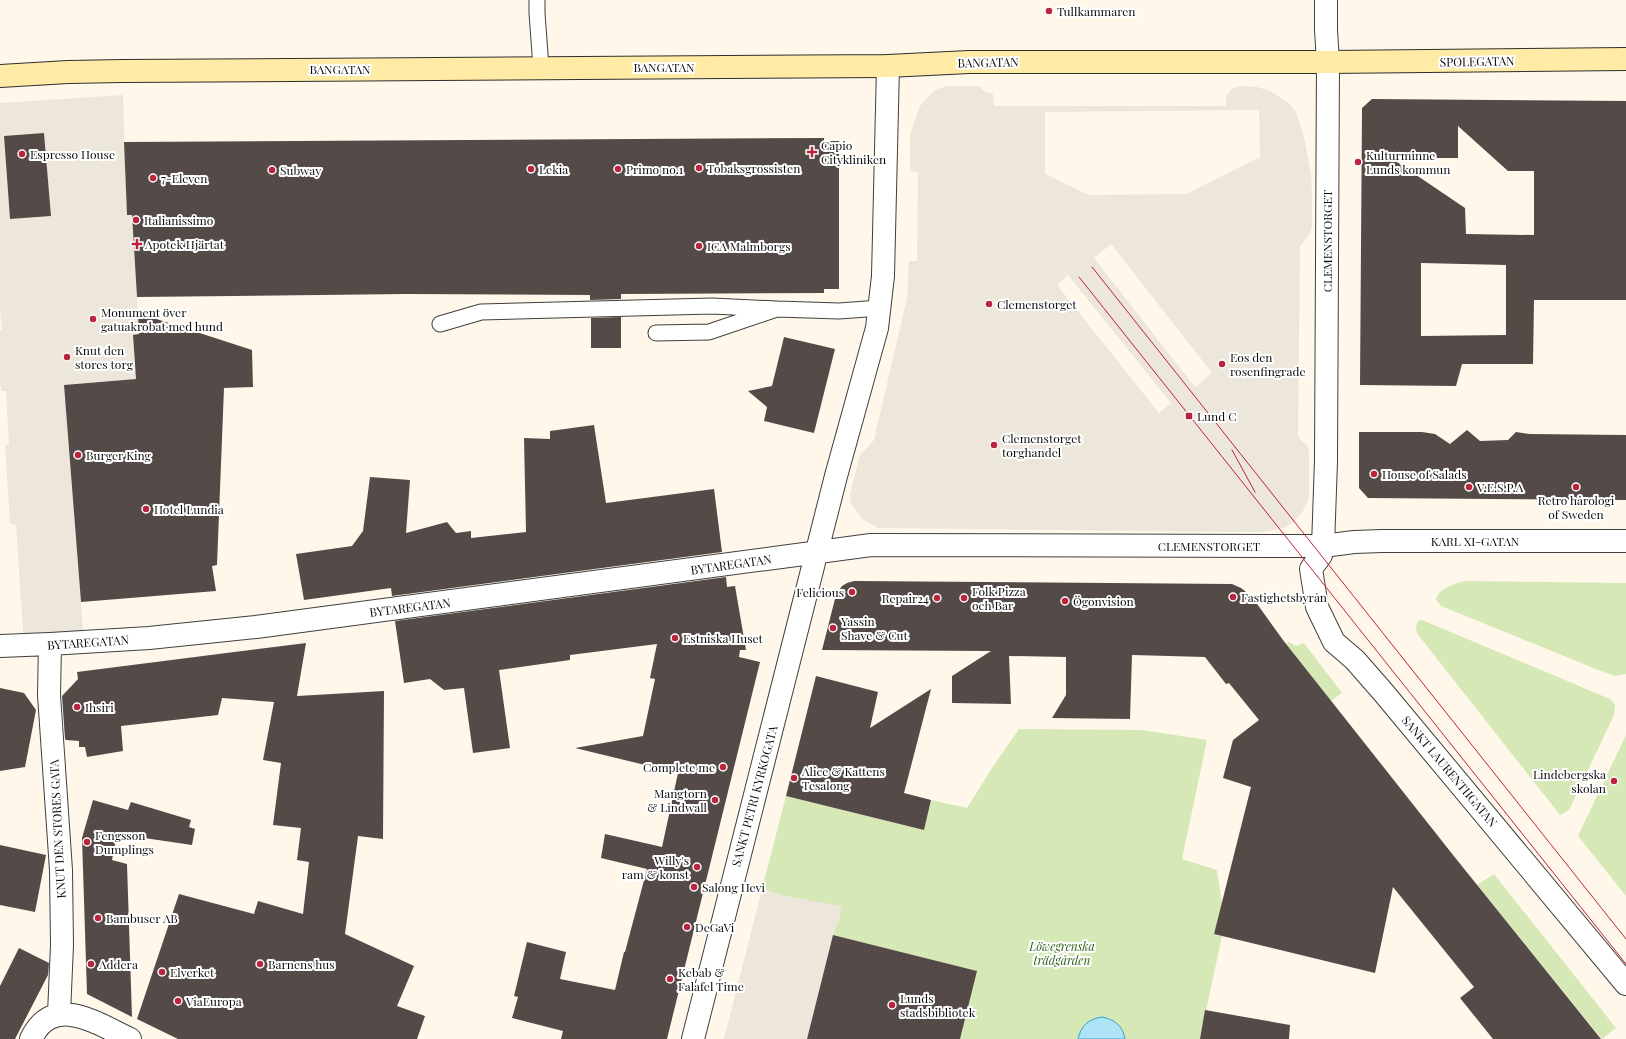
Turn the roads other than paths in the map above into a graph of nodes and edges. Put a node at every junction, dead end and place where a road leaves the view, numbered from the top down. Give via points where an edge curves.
1 (537, 0) edge
2 (1326, 0) edge
3 (1626, 59) edge
4 (1328, 62) junction
5 (888, 66) junction
6 (541, 68) junction
7 (0, 76) edge
8 (880, 308) junction
9 (777, 309) junction
10 (440, 324) dead end
11 (656, 333) dead end
12 (1626, 541) edge
13 (1323, 546) junction
14 (818, 553) junction
15 (50, 644) junction
16 (0, 646) edge
17 (1626, 984) edge
18 (59, 1014) junction
19 (31, 1039) edge
20 (130, 1039) edge
21 (693, 1039) edge

1 - 6 lane
2 - 4 street, CLEMENSTORGET
3 - 4 street, SPOLEGATAN
4 - 5 street, BANGATAN via 970,62
4 - 13 street, CLEMENSTORGET via 1326,454
5 - 6 street, BANGATAN
5 - 8 street
6 - 7 street, BANGATAN via 115,71
8 - 9 lane via 839,311
8 - 14 street
9 - 10 lane via 712,306 481,312
9 - 11 lane via 709,332
12 - 13 street, KARL XI-GATAN via 1382,541
13 - 14 street, CLEMENSTORGET via 871,545
13 - 17 street, SANKT LAURENTIIGATAN via 1321,555 1311,569 1317,607 1334,642 1355,660 1384,692
14 - 15 street, BYTAREGATAN via 264,626 149,638
14 - 21 street, SANKT PETRI KYRKOGATA via 730,886
15 - 16 street, BYTAREGATAN
15 - 18 street, KNUT DEN STORES GATA via 49,695 61,870 62,945
18 - 19 street via 46,1018
18 - 20 street via 75,1015

